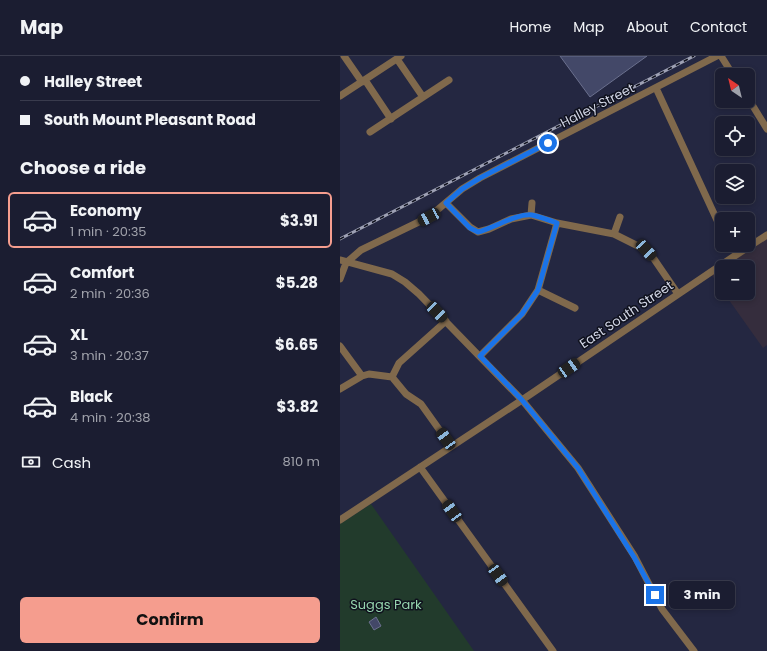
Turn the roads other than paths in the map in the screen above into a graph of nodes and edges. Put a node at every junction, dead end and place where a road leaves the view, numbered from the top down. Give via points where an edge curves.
1 (344, 56) edge
2 (717, 56) edge
3 (721, 56) edge
4 (399, 57) edge
5 (729, 68) edge
6 (449, 80) dead end
7 (363, 81) junction
8 (656, 88) junction
9 (340, 96) edge
10 (423, 97) junction
11 (754, 108) edge
12 (390, 118) junction
13 (767, 128) edge
14 (370, 132) dead end
15 (446, 203) junction
16 (532, 203) dead end
17 (531, 215) junction
18 (715, 216) edge
19 (620, 217) dead end
20 (557, 223) junction
21 (614, 234) junction
22 (767, 235) edge
23 (343, 262) edge
24 (340, 279) edge
25 (538, 290) junction
26 (678, 294) junction
27 (575, 308) dead end
28 (446, 321) junction
29 (340, 346) edge
30 (480, 356) junction
31 (362, 376) junction
32 (392, 377) junction
33 (340, 389) edge
34 (522, 400) junction
35 (451, 446) junction
36 (420, 467) junction
37 (340, 520) edge
38 (553, 651) edge
39 (694, 651) edge

1 - 7 street
2 - 8 street, Halley Street
3 - 5 street
4 - 7 street
4 - 10 street
6 - 10 street
7 - 9 street
7 - 12 street
8 - 15 street, Halley Street via 480,178
8 - 18 street
10 - 12 street
11 - 13 street
12 - 14 street
15 - 17 street via 470,228 478,232 511,219
15 - 23 street, Halley Street via 429,217 391,234
16 - 17 street
17 - 20 street
19 - 21 street
20 - 21 street
20 - 25 street
21 - 26 street via 646,250
22 - 26 street, East South Street
23 - 24 street
23 - 28 street via 392,274 419,294
25 - 27 street
25 - 30 street via 522,314
26 - 34 street, East South Street
28 - 30 street
28 - 32 street via 399,363
29 - 31 street
30 - 34 street
31 - 32 street via 370,374
31 - 33 street
32 - 35 street via 406,394 421,404
34 - 35 street, East South Street
34 - 39 street via 578,468 634,557 662,609
35 - 36 street, East South Street
36 - 37 street, East South Street
36 - 38 street

